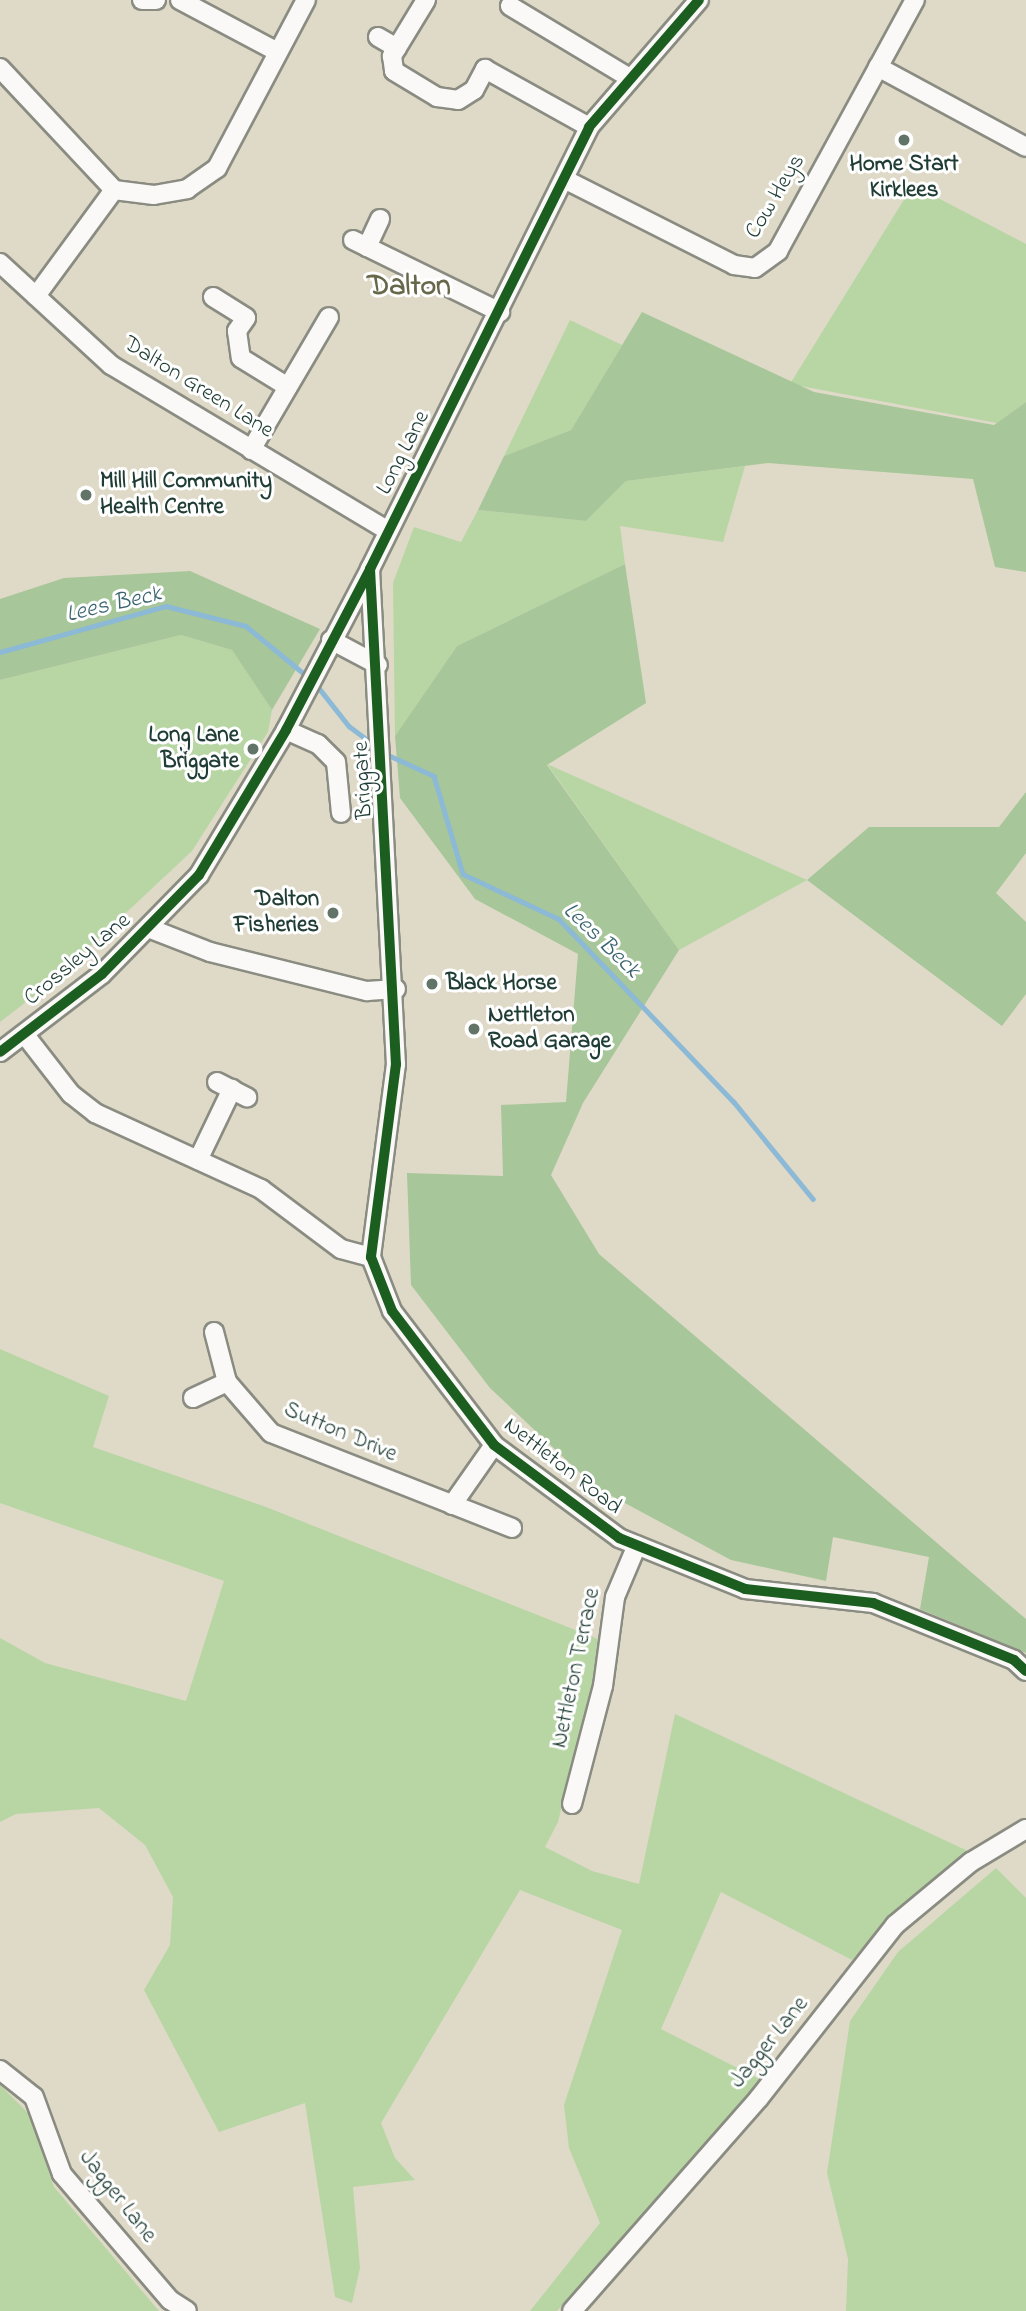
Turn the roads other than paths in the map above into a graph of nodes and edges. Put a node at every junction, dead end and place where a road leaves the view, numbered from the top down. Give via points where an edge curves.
1 (142, 0) edge
2 (156, 0) edge
3 (180, 0) edge
4 (306, 0) edge
5 (426, 0) edge
6 (699, 0) edge
7 (915, 0) edge
8 (510, 6) dead end
9 (378, 37) dead end
10 (397, 48) junction
11 (278, 52) junction
12 (878, 67) junction
13 (0, 68) edge
14 (630, 78) junction
15 (589, 127) junction
16 (1026, 147) edge
17 (566, 180) junction
18 (114, 190) junction
19 (380, 219) dead end
20 (0, 263) edge
21 (36, 296) junction
22 (213, 298) dead end
23 (500, 312) junction
24 (329, 317) dead end
25 (288, 387) junction
26 (251, 450) junction
27 (388, 531) junction
28 (370, 569) junction
29 (331, 640) junction
30 (378, 665) junction
31 (286, 730) junction
32 (341, 813) dead end
33 (151, 929) junction
34 (396, 989) junction
35 (25, 1035) junction
36 (0, 1052) edge
37 (232, 1089) dead end
38 (198, 1160) junction
39 (371, 1257) junction
40 (214, 1332) dead end
41 (227, 1382) junction
42 (192, 1398) dead end
43 (494, 1445) junction
44 (452, 1505) junction
45 (512, 1528) dead end
46 (636, 1545) junction
47 (1026, 1671) edge
48 (572, 1804) dead end
49 (1026, 1829) edge
50 (0, 2070) edge
51 (187, 2311) edge
52 (572, 2311) edge

1 - 2 street
3 - 11 street
4 - 11 street
5 - 10 street
6 - 14 street, Long Lane
7 - 12 street, Cow Heys
8 - 14 street
9 - 10 street
10 - 15 street via 394,71 438,97 458,100 474,90 485,69
11 - 18 street via 217,168 187,189 154,195
12 - 16 street
12 - 17 street, Cow Heys via 778,251 755,268 734,265
13 - 18 street
14 - 15 street, Long Lane
15 - 17 street, Long Lane
17 - 23 street, Long Lane
18 - 21 street
19 - 23 street via 360,244
20 - 21 street, Dalton Green Lane
21 - 26 street, Dalton Green Lane via 111,365
22 - 25 street via 246,318 237,331 241,358
23 - 27 street, Long Lane
24 - 25 street
25 - 26 street
26 - 27 street, Dalton Green Lane
27 - 28 street, Long Lane
28 - 29 street, Long Lane
28 - 30 street, Briggate
29 - 30 street
29 - 31 street, Long Lane
30 - 34 street, Briggate
31 - 32 street via 318,744 336,762
31 - 33 street, Long Lane via 199,875
33 - 34 street, Crossley Lane via 210,952 367,991
33 - 35 street, Crossley Lane
34 - 39 street, Nettleton Road via 396,1064
35 - 36 street, Crossley Lane
35 - 38 street via 64,1087 95,1113
37 - 38 street
38 - 39 street via 261,1188 341,1249
39 - 43 street, Nettleton Road via 392,1311 424,1360
40 - 41 street, Sutton Drive
41 - 42 street
41 - 44 street, Sutton Drive via 271,1433
43 - 44 street
43 - 46 street, Nettleton Road
44 - 45 street, Sutton Drive
46 - 47 street, Nettleton Road via 746,1589 873,1604 1014,1660
46 - 48 street, Nettleton Terrace via 615,1597 603,1686
49 - 52 street, Jagger Lane via 971,1862 895,1925 760,2098
50 - 51 street, Jagger Lane via 34,2097 62,2174 170,2300

